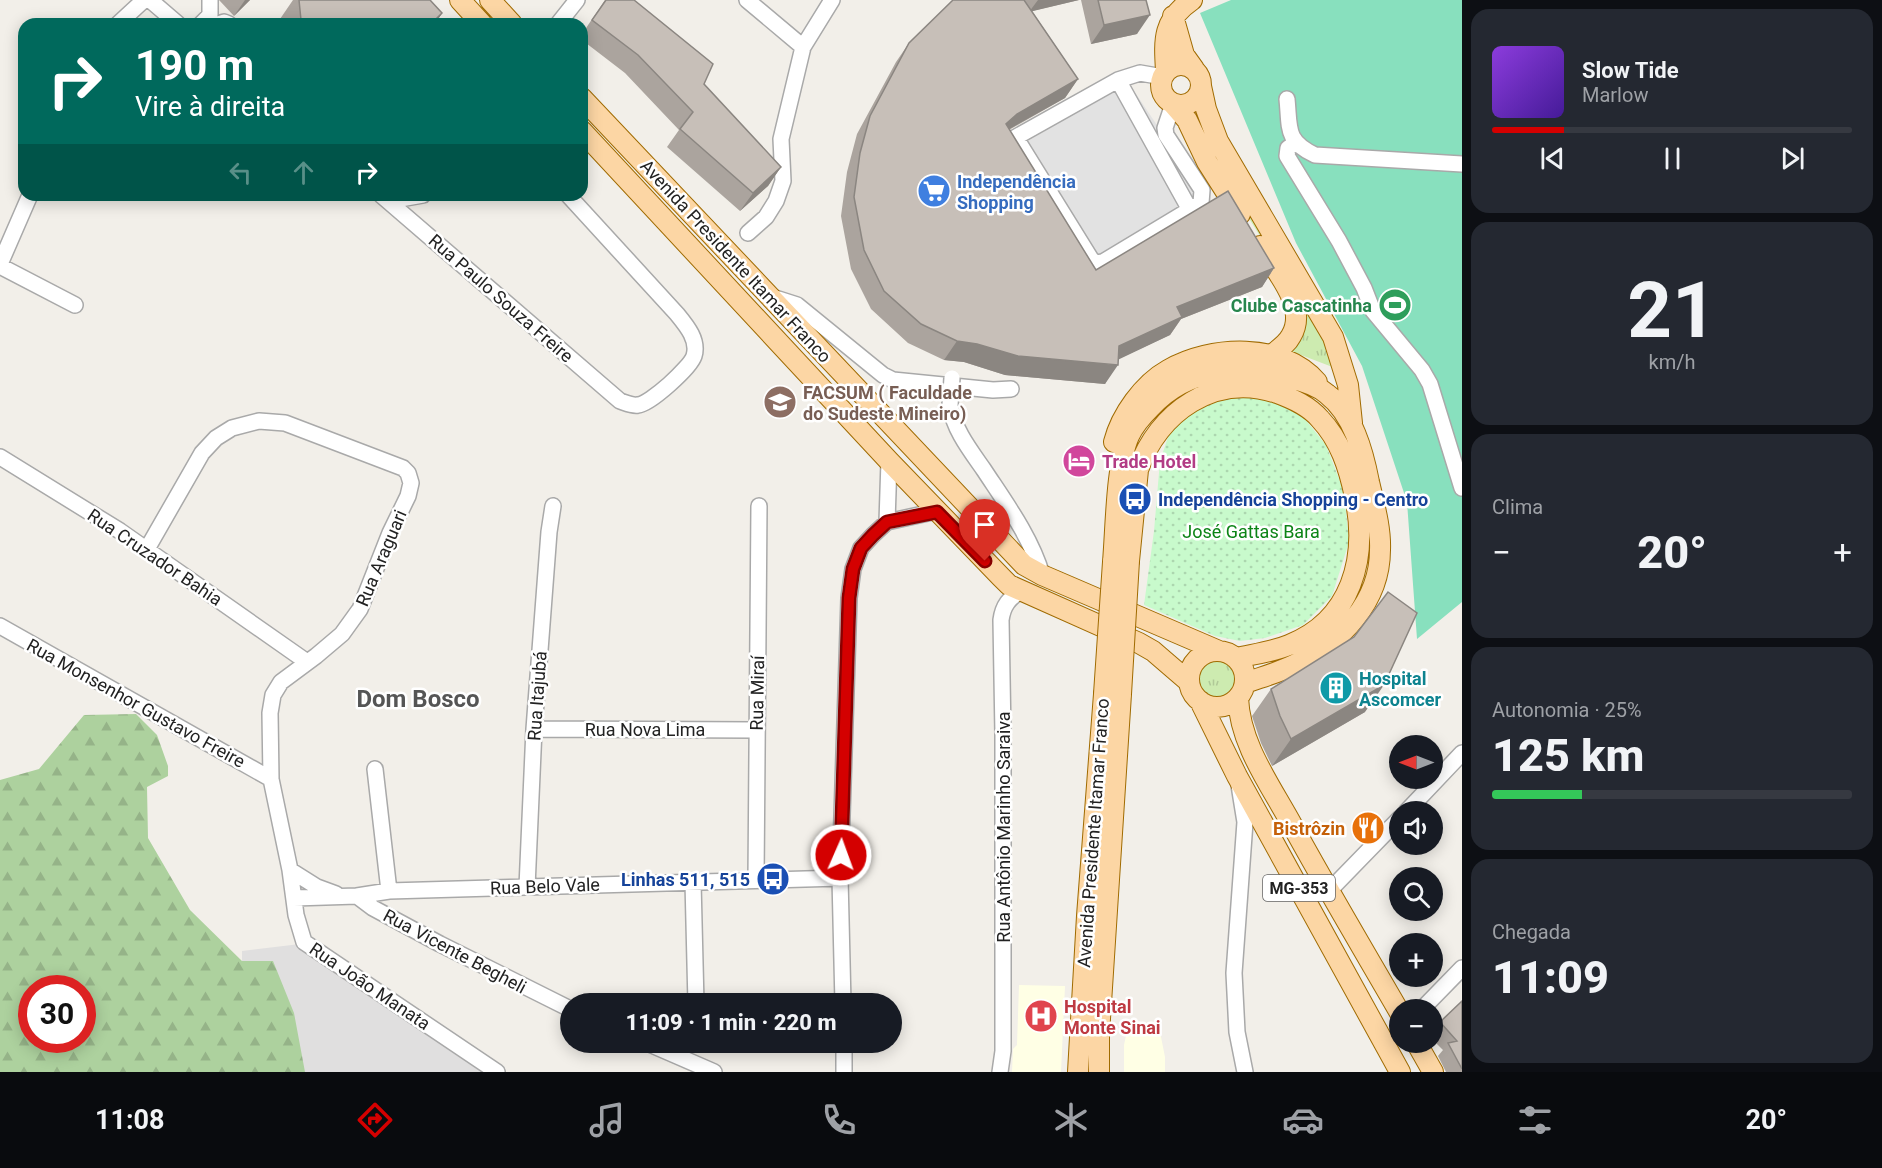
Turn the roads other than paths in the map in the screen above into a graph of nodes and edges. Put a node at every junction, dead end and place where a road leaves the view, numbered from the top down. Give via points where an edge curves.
1 (144, 0) edge
2 (150, 0) edge
3 (210, 0) edge
4 (460, 0) edge
5 (490, 0) edge
6 (577, 0) edge
7 (747, 0) edge
8 (831, 0) edge
9 (1192, 0) edge
10 (1173, 16) junction
11 (124, 18) edge
12 (171, 18) edge
13 (207, 18) edge
14 (476, 18) edge
15 (506, 18) edge
16 (563, 18) edge
17 (803, 47) junction
18 (1165, 74) junction
19 (1198, 77) junction
20 (1118, 80) junction
21 (1287, 99) dead end
22 (588, 104) edge
23 (1173, 104) junction
24 (588, 137) edge
25 (1296, 143) junction
26 (1462, 164) edge
27 (27, 201) edge
28 (388, 201) edge
29 (573, 201) edge
30 (1190, 210) junction
31 (748, 233) dead end
32 (0, 265) edge
33 (769, 296) junction
34 (75, 305) dead end
35 (1270, 356) junction
36 (953, 373) dead end
37 (1011, 388) dead end
38 (1326, 393) junction
39 (1352, 426) junction
40 (0, 457) edge
41 (889, 461) junction
42 (1462, 488) edge
43 (553, 506) dead end
44 (759, 506) dead end
45 (937, 512) junction
46 (887, 522) junction
47 (1115, 537) junction
48 (147, 549) junction
49 (1121, 561) junction
50 (1042, 575) junction
51 (1021, 590) junction
52 (0, 626) edge
53 (1228, 654) junction
54 (307, 662) junction
55 (1189, 682) junction
56 (1241, 691) junction
57 (1112, 694) junction
58 (1200, 701) junction
59 (534, 729) junction
60 (756, 730) junction
61 (1462, 753) edge
62 (375, 769) dead end
63 (1237, 776) junction
64 (271, 779) junction
65 (1416, 801) edge
66 (1389, 829) edge
67 (290, 870) junction
68 (840, 878) junction
69 (756, 879) junction
70 (693, 882) junction
71 (527, 887) junction
72 (389, 891) junction
73 (1329, 892) junction
74 (342, 896) junction
75 (357, 897) junction
76 (294, 898) junction
77 (1462, 968) edge
78 (696, 993) edge
79 (843, 993) edge
80 (1396, 999) edge
81 (1432, 999) edge
82 (560, 1004) edge
83 (670, 1053) edge
84 (844, 1053) edge
85 (1422, 1053) edge
86 (497, 1072) edge
87 (714, 1072) edge
88 (844, 1072) edge
89 (1000, 1072) edge
90 (1078, 1072) edge
91 (1099, 1072) edge
92 (1245, 1072) edge
93 (1400, 1072) edge
94 (1433, 1072) edge

1 - 11 street
2 - 12 street
3 - 13 street
4 - 14 main road
5 - 15 main road
6 - 16 street
7 - 17 street
8 - 17 street
9 - 10 main road
10 - 18 main road via 1164,41
10 - 19 main road via 1184,55
17 - 31 street via 781,139 783,181 766,217
18 - 19 main road via 1183,65
18 - 20 street via 1140,73
18 - 23 main road via 1161,83 1164,95
19 - 23 main road via 1197,97 1186,105
19 - 39 main road via 1218,141 1333,337 1347,385
20 - 30 street
20 - 30 street via 1011,140 1096,264
21 - 25 street via 1291,137
22 - 33 main road, Avenida Presidente Itamar Franco
23 - 30 street via 1166,135 1202,190 1201,203
23 - 35 main road via 1187,120 1207,162 1296,310 1297,325 1291,338
24 - 41 main road, Avenida Presidente Itamar Franco / MG-353
25 - 26 street via 1314,155
25 - 42 street via 1288,148 1287,156 1339,241 1373,311 1430,384
27 - 32 street
28 - 29 street, Rua Paulo Souza Freire via 620,401 640,405 687,367 694,356 694,342 689,328
32 - 34 street
33 - 37 street via 797,305 893,380 993,390
33 - 50 main road, Avenida Presidente Itamar Franco via 1015,556
35 - 38 main road via 1308,371
35 - 47 main road via 1254,352 1203,356 1166,371 1138,398 1115,438 1109,459 1108,486
36 - 50 street, bridge via 953,420 1036,557
38 - 39 main road, Avenida Presidente Itamar Franco
38 - 47 main road, Avenida Presidente Itamar Franco via 1283,375 1245,369 1202,374 1168,390 1141,417 1129,436 1121,464
39 - 56 main road, Avenida Presidente Itamar Franco via 1368,475 1381,549 1370,598 1343,631 1314,654
40 - 48 street, Rua Cruzador Bahia
41 - 45 main road, Avenida Presidente Itamar Franco / MG-353
41 - 46 street
43 - 59 street, Rua Itajubá
44 - 60 street, Rua Miraí
45 - 46 street
45 - 51 main road, Avenida Presidente Itamar Franco / MG-353 via 1009,585
46 - 68 street via 861,548 849,598
47 - 49 main road, Avenida Presidente Itamar Franco
48 - 54 street, Rua Cruzador Bahia
48 - 54 street, Rua Araguari via 202,453 232,428 259,421 285,423 403,468 411,483 408,496 360,609 342,634
49 - 53 main road, Avenida Presidente Itamar Franco via 1143,456 1155,435 1191,401 1218,390 1268,390 1291,398 1320,418 1341,449 1359,518 1354,578 1345,599 1311,634 1269,652
49 - 57 main road, Avenida Presidente Itamar Franco, bridge
50 - 53 main road, Avenida Presidente Itamar Franco
51 - 55 main road, Avenida Presidente Itamar Franco / MG-353 via 1139,643
51 - 89 street, Rua Antônio Marinho Saraiva via 1009,599 1001,620
52 - 64 street, Rua Monsenhor Gustavo Freire
53 - 55 main road via 1204,654 1197,659
53 - 56 main road, MG-353 via 1242,665 1245,674
54 - 64 street, Rua Araguari via 281,682 273,695
55 - 58 main road, MG-353
56 - 58 main road via 1232,703 1215,707
56 - 73 main road, MG-353 via 1239,715 1248,745
57 - 90 main road, Avenida Presidente Itamar Franco via 1085,940
57 - 91 main road, Avenida Presidente Itamar Franco
58 - 63 main road, MG-353
59 - 60 street, Rua Nova Lima
59 - 71 street, Rua Itajubá
60 - 69 street, Rua Miraí
61 - 65 street
62 - 72 street
63 - 92 street via 1245,822 1234,973 1237,1032
63 - 93 main road, MG-353
64 - 67 street, Rua Araguari
66 - 73 street
67 - 74 street, Rua Vicente Begheli via 317,888
67 - 76 street, Rua João Manata
68 - 69 street, Rua Belo Vale
68 - 79 street
69 - 70 street, Rua Belo Vale
70 - 71 street, Rua Belo Vale
70 - 78 street
71 - 72 street, Rua Belo Vale
72 - 75 street, Rua Belo Vale
73 - 80 main road, MG-353
74 - 75 street, Rua Vicente Begheli
74 - 76 street, Rua Vicente Begheli
75 - 82 street, Rua Vicente Begheli
76 - 86 street, Rua João Manata via 304,942
77 - 81 street
83 - 87 street
84 - 88 street
85 - 94 main road

